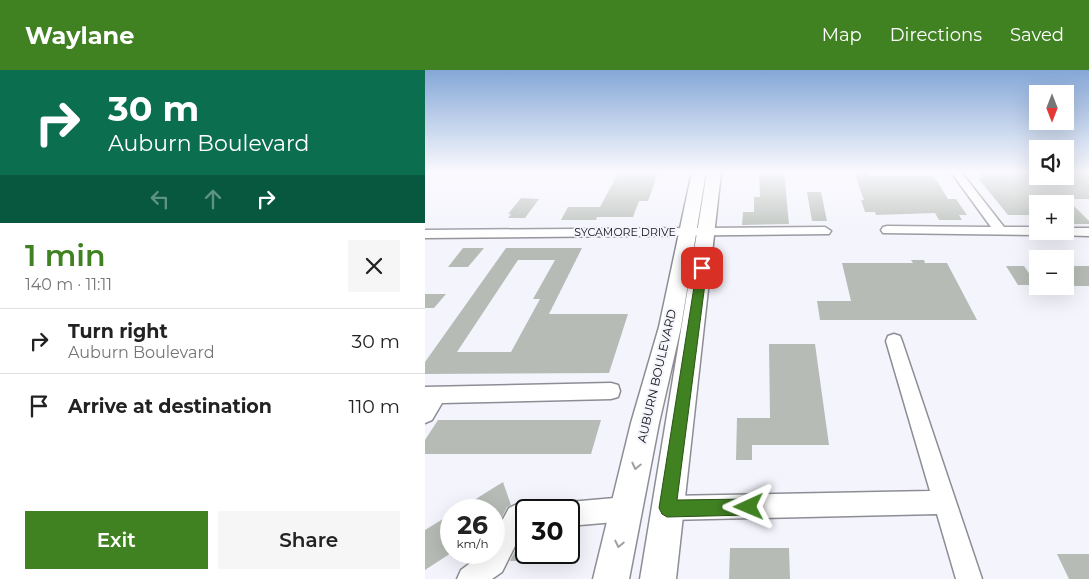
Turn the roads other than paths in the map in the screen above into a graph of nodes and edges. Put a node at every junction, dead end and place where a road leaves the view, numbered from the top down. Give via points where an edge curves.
1 (699, 196) edge
2 (708, 196) edge
3 (974, 196) edge
4 (887, 230) dead end
5 (1000, 230) junction
6 (825, 231) dead end
7 (1029, 231) edge
8 (698, 232) junction
9 (1074, 232) edge
10 (1089, 232) edge
11 (425, 234) edge
12 (894, 341) dead end
13 (611, 392) dead end
14 (431, 394) edge
15 (425, 414) edge
16 (945, 502) junction
17 (667, 508) junction
18 (626, 509) junction
19 (580, 513) edge
20 (515, 520) edge
21 (469, 579) edge
22 (611, 579) edge
23 (658, 579) edge
24 (969, 579) edge

1 - 8 main road, AUBURN BOULEVARD
2 - 8 main road, AUBURN BOULEVARD
3 - 5 street
4 - 5 street
5 - 7 street
6 - 8 street, SYCAMORE DRIVE
8 - 11 street, SYCAMORE DRIVE
8 - 17 main road, AUBURN BOULEVARD
8 -> 18 main road, AUBURN BOULEVARD via 670,327
9 - 10 street
12 - 16 street
13 - 14 street
14 - 15 street
16 - 17 street
16 - 24 street
17 - 23 main road, AUBURN BOULEVARD
18 - 19 street
18 -> 22 main road, AUBURN BOULEVARD
20 - 21 street via 493,563

